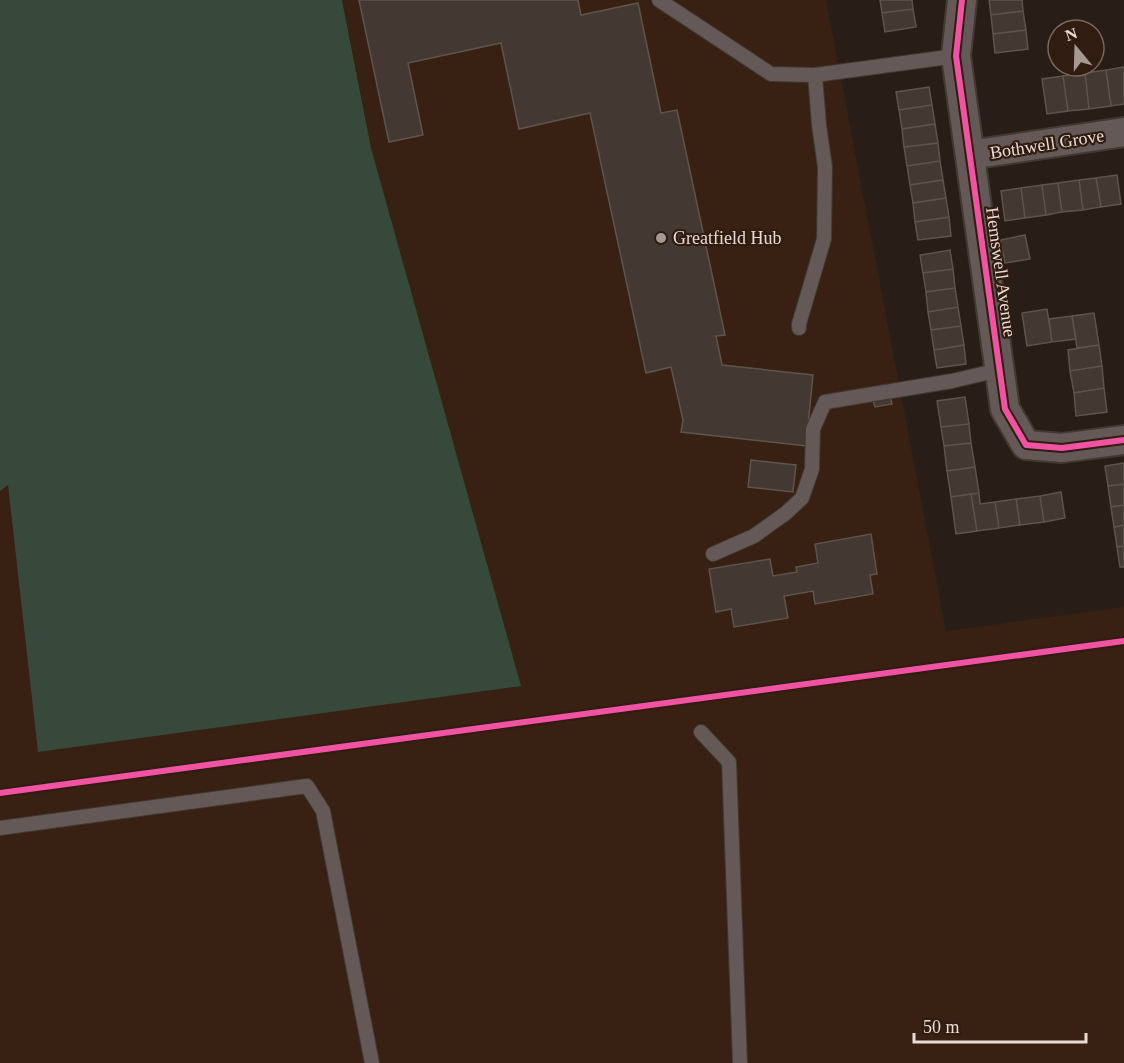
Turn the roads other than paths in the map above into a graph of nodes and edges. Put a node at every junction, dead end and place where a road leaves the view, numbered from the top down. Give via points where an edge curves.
1 (659, 0) edge
2 (962, 0) edge
3 (956, 56) junction
4 (815, 75) junction
5 (1124, 132) edge
6 (970, 155) junction
7 (799, 328) dead end
8 (999, 370) junction
9 (1124, 440) edge
10 (713, 554) dead end
11 (701, 732) dead end
12 (0, 828) edge
13 (372, 1063) edge
14 (740, 1063) edge

1 - 4 lane via 771,74
2 - 3 street, Hemswell Avenue
3 - 4 lane
3 - 6 street, Hemswell Avenue
4 - 7 lane via 825,166 824,239
5 - 6 street, Bothwell Grove
6 - 8 street, Hemswell Avenue
8 - 9 street, Hemswell Avenue via 1005,410 1026,445 1062,448
8 - 10 lane via 825,402 813,429 812,469 802,498 754,536
11 - 14 lane via 729,762
12 - 13 lane via 307,786 323,811

